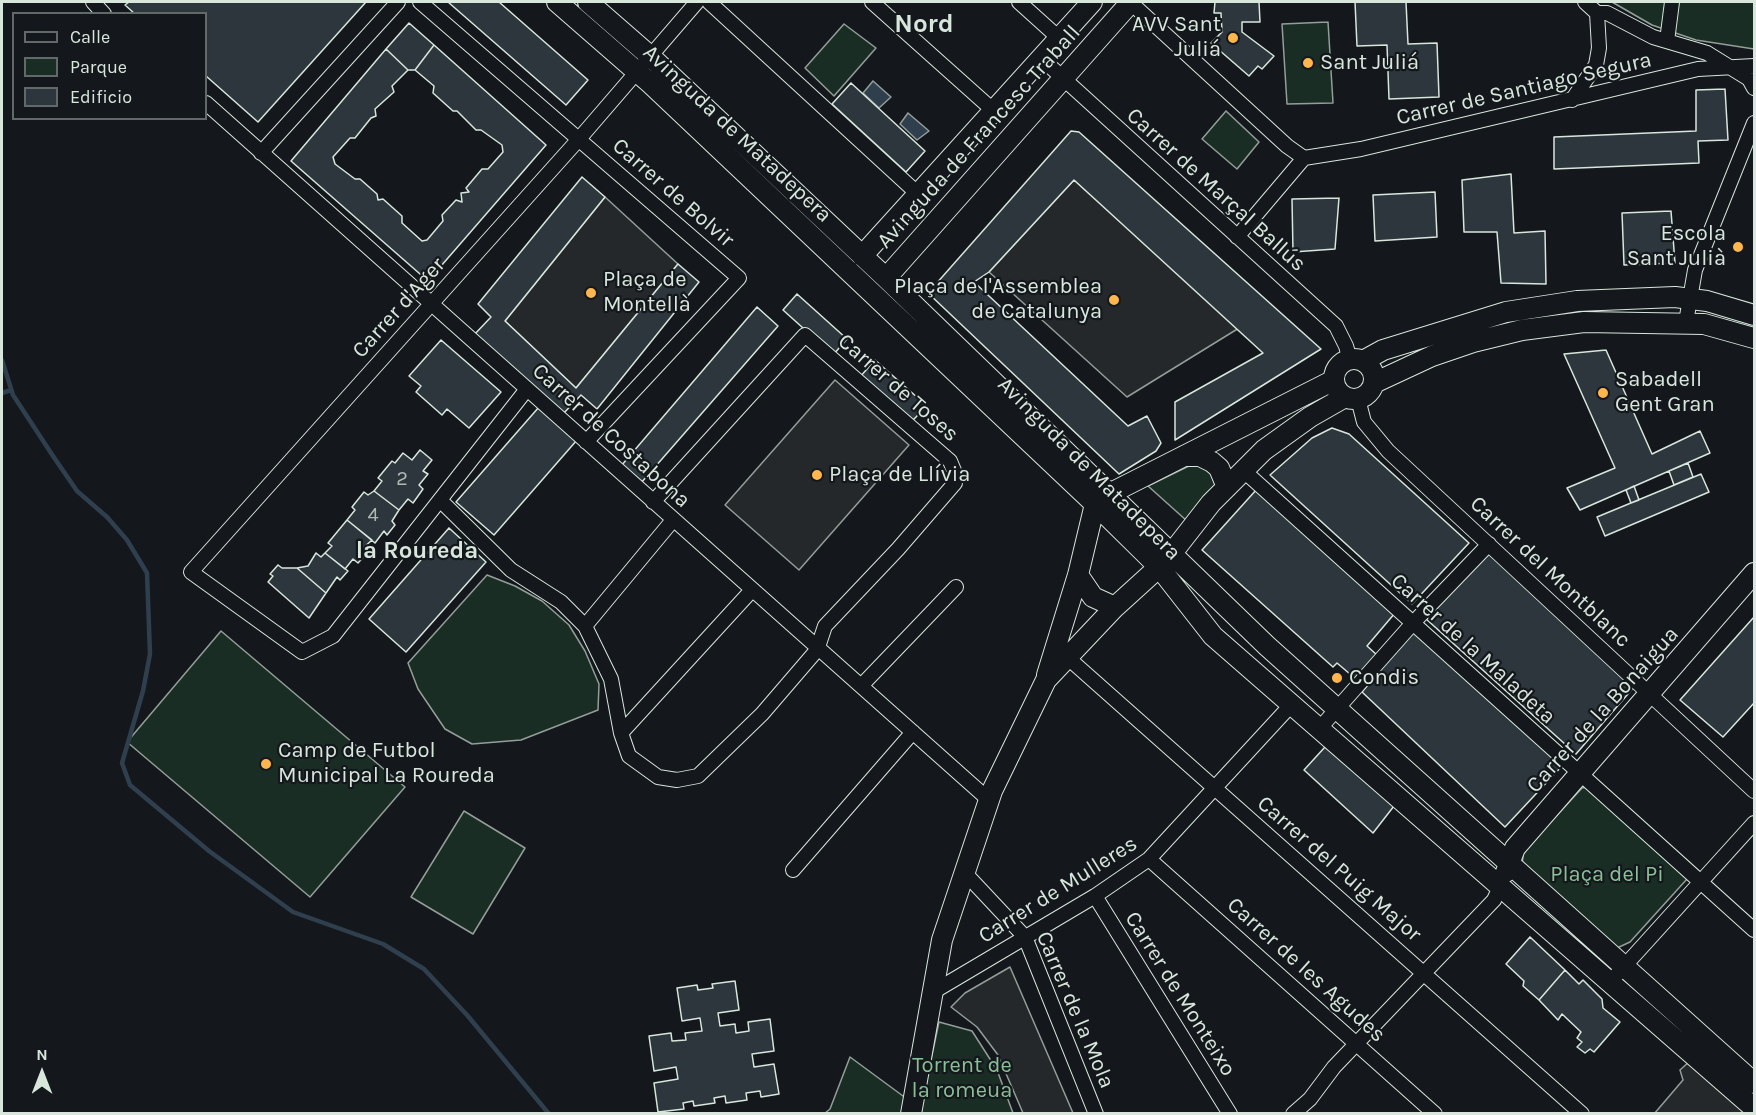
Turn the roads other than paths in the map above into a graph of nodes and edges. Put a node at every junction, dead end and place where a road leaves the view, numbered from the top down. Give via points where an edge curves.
1 (398, 2) edge
2 (420, 2) edge
3 (588, 2) edge
4 (697, 2) edge
5 (709, 2) edge
6 (872, 2) edge
7 (1019, 2) edge
8 (1092, 2) edge
9 (1131, 2) edge
10 (1585, 2) edge
11 (1672, 2) edge
12 (561, 3) edge
13 (1597, 13) junction
14 (1060, 39) junction
15 (1668, 41) junction
16 (650, 56) junction
17 (1042, 59) junction
18 (1730, 65) junction
19 (1753, 65) edge
20 (637, 72) junction
21 (1063, 80) junction
22 (1755, 88) edge
23 (1572, 100) junction
24 (207, 105) edge
25 (994, 111) junction
26 (1755, 123) edge
27 (579, 140) junction
28 (261, 153) junction
29 (1304, 158) junction
30 (917, 193) junction
31 (1237, 237) junction
32 (862, 256) junction
33 (886, 278) junction
34 (1690, 299) junction
35 (431, 303) junction
36 (1755, 315) edge
37 (1686, 322) junction
38 (1755, 338) edge
39 (1356, 360) junction
40 (1334, 380) junction
41 (1374, 382) junction
42 (527, 389) junction
43 (1352, 398) junction
44 (586, 442) junction
45 (1184, 456) junction
46 (1244, 471) junction
47 (1227, 487) junction
48 (1103, 498) junction
49 (440, 500) junction
50 (653, 501) junction
51 (673, 520) junction
52 (1489, 544) junction
53 (1165, 560) junction
54 (1755, 573) edge
55 (1078, 575) junction
56 (956, 587) dead end
57 (752, 590) junction
58 (1115, 607) junction
59 (1413, 623) junction
60 (585, 626) junction
61 (817, 650) junction
62 (1067, 657) junction
63 (1046, 680) junction
64 (861, 686) junction
65 (1651, 694) junction
66 (1292, 704) junction
67 (1338, 709) junction
68 (1320, 728) junction
69 (913, 732) junction
70 (621, 733) junction
71 (1579, 772) junction
72 (1215, 787) junction
73 (1755, 792) edge
74 (989, 800) junction
75 (1755, 823) edge
76 (1149, 859) junction
77 (1510, 863) junction
78 (793, 870) dead end
79 (964, 872) junction
80 (1701, 881) junction
81 (1501, 885) junction
82 (1095, 896) junction
83 (1755, 930) edge
84 (1025, 937) junction
85 (1625, 966) junction
86 (1425, 972) junction
87 (1611, 981) junction
88 (933, 993) junction
89 (1357, 1044) junction
90 (1755, 1083) edge
91 (1755, 1108) edge
92 (1299, 1112) edge
93 (911, 1113) edge
94 (1096, 1113) edge
95 (1230, 1113) edge
96 (1435, 1113) edge
97 (1582, 1113) edge

1 - 28 street
2 - 27 street, Carrer de Bolvir
3 - 16 street, Avinguda de Matadepera
4 - 16 street, Carrer d'Ager
5 - 30 street
6 - 25 street
7 - 14 street
8 - 14 street, Avinguda de Francesc Traball
9 - 21 street, Avinguda de Francesc Traball
9 - 29 street
10 - 13 street
11 - 15 street
12 - 20 street, Avinguda de Matadepera
13 - 15 street via 1607,13
13 - 23 street via 1596,65
14 - 17 street, Avinguda de Francesc Traball
15 - 18 street
16 - 20 street, Carrer d'Ager
16 - 32 street, Avinguda de Matadepera
17 - 21 street, Carrer de Marçal Ballús
17 - 25 street, Avinguda de Francesc Traball
18 - 19 street, Carrer de Santiago Segura
18 - 22 street
18 - 23 street, Carrer de Santiago Segura via 1698,69
20 - 27 street, Carrer d'Ager
20 - 48 street, Avinguda de Matadepera
21 - 31 street, Carrer de Marçal Ballús
21 - 33 street, Avinguda de Francesc Traball
23 - 29 street, Carrer de Santiago Segura via 1361,149
24 - 28 street, Carrer de Costabona
25 - 30 street, Avinguda de Francesc Traball
26 - 34 street via 1695,270
27 - 35 street, Carrer d'Ager
27 - 44 street, Carrer de Bolvir via 739,278
28 - 35 street, Carrer de Costabona
29 - 31 street
30 - 32 street, Avinguda de Francesc Traball
31 - 39 street, Carrer de Marçal Ballús via 1336,327
32 - 33 street, Avinguda de Matadepera
33 - 48 street, Avinguda de Matadepera
34 - 36 street
34 - 37 street
34 - 39 street via 1577,301 1506,312
35 - 42 street, Carrer de Costabona
35 - 49 street, Carrer d'Ager via 191,572 302,652 333,636
37 - 38 street
37 - 41 street via 1584,322 1522,330 1473,342
39 - 40 street via 1338,367
39 - 41 street via 1372,370
40 - 43 street via 1337,390
40 - 45 street
41 - 43 street via 1369,393
42 - 44 street, Carrer de Costabona
42 - 49 street
43 - 46 street via 1282,436
43 - 52 street, Carrer del Montblanc via 1364,422 1388,451
44 - 50 street, Carrer de Costabona
45 - 47 street via 1200,456 1212,462
45 - 48 street
46 - 47 street
46 - 59 street, Carrer de la Maladeta
47 - 53 street
48 - 53 street, Avinguda de Matadepera
48 - 55 street
49 - 60 street, Carrer de Toses via 506,566 561,602
50 - 51 street, Carrer de Costabona
50 - 61 street, Carrer de Toses via 805,335 950,461 955,483 825,626
51 - 57 street, Carrer de Costabona
51 - 60 street
52 - 59 street
52 - 65 street, Carrer del Montblanc
53 - 58 street
53 - 66 street, Avinguda de Matadepera via 1213,636
53 - 67 street, Avinguda de Matadepera
54 - 65 street, Carrer de la Bonaigua
55 - 58 street via 1093,597
55 - 63 street
56 - 64 street
57 - 61 street, Carrer de Costabona
57 - 70 street
58 - 62 street
59 - 67 street
59 - 71 street, Carrer de la Maladeta
60 - 70 street, Carrer de Toses via 610,679
61 - 64 street, Carrer de Costabona
61 - 70 street, Carrer de Toses via 762,714 698,776 677,780 658,777 629,756
62 - 63 street
62 - 72 street, Carrer del Puig Major
63 - 74 street
64 - 69 street, Carrer de Costabona
65 - 71 street, Carrer de la Bonaigua
65 - 73 street, Carrer del Montblanc
66 - 68 street, Avinguda de Matadepera
66 - 72 street, Carrer de Mulleres
67 - 68 street
67 - 77 street, Avinguda de Matadepera
68 - 81 street, Avinguda de Matadepera
69 - 74 street, Carrer de Costabona
69 - 78 street
71 - 77 street, Carrer de la Bonaigua via 1515,848
71 - 80 street, Carrer de la Maladeta
72 - 76 street, Carrer de Mulleres
72 - 86 street, Carrer del Puig Major
74 - 79 street
75 - 80 street
76 - 82 street, Carrer de Mulleres
76 - 89 street, Carrer de les Agudes
77 - 81 street, Carrer de la Bonaigua
77 - 85 street, Avinguda de Matadepera
79 - 84 street, Carrer de la Mola
79 - 88 street via 942,940
80 - 83 street, Carrer de la Maladeta
80 - 85 street
81 - 86 street via 1494,900
81 - 87 street, Avinguda de Matadepera
82 - 84 street, Carrer de Mulleres
82 - 95 street, Carrer de Monteixo
84 - 88 street, Carrer de Mulleres
84 - 94 street, Carrer de la Mola
85 - 87 street
85 - 90 street, Avinguda de Matadepera
86 - 89 street
86 - 97 street, Carrer del Puig Major
87 - 91 street, Avinguda de Matadepera
88 - 93 street
89 - 92 street
89 - 96 street, Carrer de les Agudes

